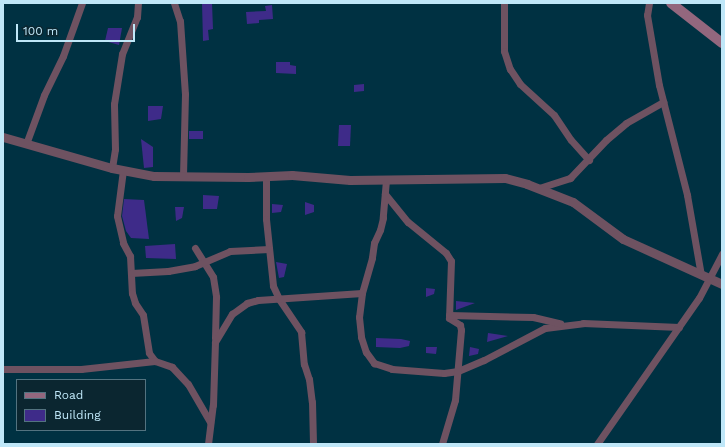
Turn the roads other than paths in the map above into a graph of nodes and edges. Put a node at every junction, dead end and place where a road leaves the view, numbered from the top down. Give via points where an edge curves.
1 (82, 3) edge
2 (138, 3) edge
3 (174, 3) edge
4 (504, 3) edge
5 (649, 3) edge
6 (671, 3) edge
7 (722, 44) edge
8 (663, 102) junction
9 (3, 137) edge
10 (26, 144) junction
11 (588, 160) junction
12 (112, 168) junction
13 (123, 170) junction
14 (183, 176) junction
15 (266, 176) junction
16 (386, 180) junction
17 (539, 188) junction
18 (385, 194) junction
19 (195, 248) dead end
20 (269, 249) junction
21 (722, 254) edge
22 (205, 263) junction
23 (131, 272) junction
24 (705, 277) junction
25 (722, 284) edge
26 (362, 293) junction
27 (279, 299) junction
28 (449, 315) junction
29 (564, 324) junction
30 (679, 327) junction
31 (215, 342) junction
32 (155, 361) junction
33 (3, 369) edge
34 (458, 371) junction
35 (210, 422) junction
36 (208, 444) edge
37 (313, 444) edge
38 (442, 444) edge
39 (597, 444) edge

1 - 10 street
2 - 12 street via 137,17 122,54 114,104 115,149
3 - 14 street via 180,21 185,94
4 - 11 street via 504,51 510,69 520,84 554,115 570,140
5 - 8 street via 647,15
6 - 7 main road
8 - 11 street via 626,123
8 - 24 street
9 - 10 street
10 - 12 street
11 - 17 street via 570,178
12 - 13 street
13 - 14 street via 154,176
13 - 23 street via 117,216 123,242 130,256
14 - 15 street
15 - 16 street
15 - 20 street
16 - 17 street via 505,178
16 - 18 street
17 - 24 street via 573,202 623,239
18 - 26 street via 383,218
18 - 28 street via 408,222 450,257
19 - 22 street
20 - 22 street via 230,251
20 - 27 street via 274,286
21 - 24 street
22 - 23 street via 168,271
22 - 31 street via 213,277 216,297
23 - 32 street via 132,293 143,315 149,352
24 - 25 street
24 - 30 street via 699,298
26 - 27 street
26 - 34 street via 359,317 361,337 366,352 374,363 392,369 417,372
27 - 31 street via 258,300 238,308 222,328
27 - 37 street via 301,332 304,364 312,402
28 - 29 street via 533,317
28 - 34 street via 450,320 460,325
29 - 30 street
29 - 34 street via 545,328
30 - 39 street
31 - 35 street
32 - 33 street via 81,369
32 - 35 street via 172,367 188,384
34 - 38 street via 455,400
35 - 36 street

